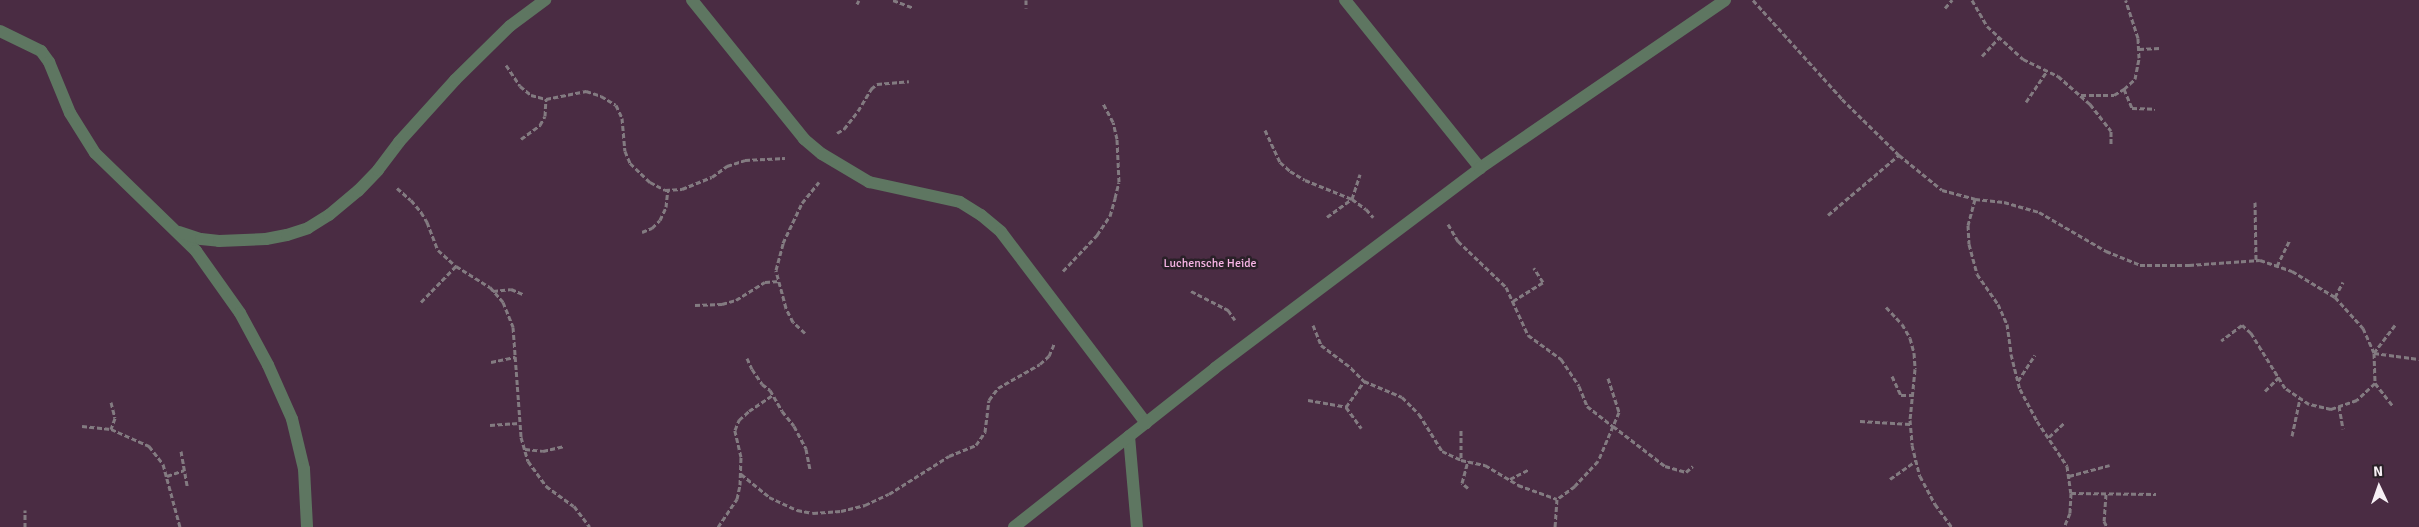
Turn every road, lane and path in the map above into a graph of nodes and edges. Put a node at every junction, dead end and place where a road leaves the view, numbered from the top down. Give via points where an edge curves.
1 (545, 0) edge
2 (692, 0) edge
3 (859, 0) edge
4 (893, 0) edge
5 (1026, 0) edge
6 (1345, 0) edge
7 (1725, 0) edge
8 (1753, 0) edge
9 (1952, 0) edge
10 (1972, 0) edge
11 (2126, 0) edge
12 (857, 4) dead end
13 (914, 8) dead end
14 (1026, 8) dead end
15 (1945, 8) dead end
16 (0, 31) edge
17 (2000, 37) junction
18 (495, 42) junction
19 (2160, 48) dead end
20 (2139, 49) junction
21 (1982, 56) dead end
22 (2048, 71) junction
23 (909, 81) dead end
24 (2124, 89) junction
25 (2080, 95) junction
26 (546, 98) junction
27 (2026, 102) dead end
28 (1103, 103) dead end
29 (2154, 109) dead end
30 (1265, 130) dead end
31 (521, 139) dead end
32 (2111, 146) dead end
33 (814, 148) junction
34 (1899, 155) junction
35 (839, 166) junction
36 (1480, 168) junction
37 (375, 173) junction
38 (1360, 174) dead end
39 (668, 189) junction
40 (1352, 199) junction
41 (1975, 199) junction
42 (1436, 202) junction
43 (2256, 202) dead end
44 (1828, 215) dead end
45 (1327, 217) dead end
46 (178, 231) junction
47 (642, 232) dead end
48 (1385, 240) junction
49 (2289, 240) dead end
50 (2256, 260) junction
51 (456, 266) junction
52 (2277, 266) junction
53 (1534, 268) dead end
54 (780, 281) junction
55 (2343, 282) dead end
56 (493, 291) junction
57 (1190, 291) dead end
58 (1047, 292) junction
59 (522, 294) dead end
60 (2335, 297) junction
61 (1304, 301) junction
62 (1513, 301) junction
63 (421, 302) dead end
64 (695, 305) dead end
65 (1886, 308) dead end
66 (2395, 325) dead end
67 (804, 333) dead end
68 (1054, 339) dead end
69 (2221, 341) dead end
70 (1248, 343) junction
71 (2374, 353) junction
72 (2035, 355) dead end
73 (515, 357) junction
74 (747, 358) dead end
75 (2419, 358) edge
76 (491, 362) dead end
77 (1892, 376) dead end
78 (2279, 377) junction
79 (1608, 378) dead end
80 (1364, 381) junction
81 (2018, 381) junction
82 (2375, 383) junction
83 (2265, 390) dead end
84 (773, 395) junction
85 (1911, 395) junction
86 (2300, 398) junction
87 (1308, 400) dead end
88 (111, 402) dead end
89 (2392, 404) dead end
90 (2339, 406) junction
91 (1346, 407) junction
92 (1860, 421) dead end
93 (2066, 422) dead end
94 (520, 423) junction
95 (1146, 423) junction
96 (1910, 424) junction
97 (490, 425) dead end
98 (82, 426) dead end
99 (1613, 426) junction
100 (1361, 428) dead end
101 (111, 429) junction
102 (2343, 429) dead end
103 (1461, 430) dead end
104 (1129, 436) junction
105 (2292, 436) dead end
106 (2049, 437) junction
107 (564, 446) dead end
108 (525, 449) junction
109 (181, 451) dead end
110 (1461, 460) junction
111 (1468, 461) junction
112 (1916, 461) junction
113 (2110, 465) dead end
114 (1693, 466) dead end
115 (1530, 469) dead end
116 (184, 470) junction
117 (810, 470) dead end
118 (741, 474) junction
119 (168, 476) junction
120 (2069, 476) junction
121 (1890, 478) dead end
122 (1509, 480) junction
123 (187, 486) dead end
124 (1468, 488) dead end
125 (2071, 493) junction
126 (2106, 494) junction
127 (2156, 494) dead end
128 (1557, 498) junction
129 (25, 510) dead end
130 (25, 527) edge
131 (180, 527) edge
132 (307, 527) edge
133 (590, 527) edge
134 (718, 527) edge
135 (1014, 527) edge
136 (1137, 527) edge
137 (1555, 527) edge
138 (1952, 527) edge
139 (2064, 527) edge
140 (2107, 527) edge

1 - 18 lane via 510,26
2 - 33 lane
3 - 12 path
4 - 13 path
5 - 14 path
6 - 36 lane
7 - 36 lane
8 - 34 path via 1842,99
9 - 15 path
10 - 17 path via 1987,26
11 - 20 path via 2132,12
16 - 46 lane via 40,51 49,62 70,113 95,153
17 - 21 path
17 - 22 path via 2023,59
18 - 26 path via 510,74 520,86 531,95
18 - 37 lane via 454,80
19 - 20 path
20 - 24 path via 2134,79
22 - 25 path
22 - 27 path
23 - 33 path via 877,84 844,129
24 - 25 path via 2114,95
24 - 29 path via 2132,108
25 - 32 path via 2111,131
26 - 31 path via 545,116 540,125
26 - 39 path via 586,91 616,105 622,118 625,151 630,163 650,182
28 - 58 path via 1117,139 1119,182 1116,198 1110,216 1097,235
30 - 40 path via 1280,162 1290,170 1305,180
33 - 35 lane
33 - 39 path via 791,158 745,160 690,186
34 - 41 path via 1942,190
34 - 44 path
35 - 54 path via 802,203 779,258 776,270
35 - 58 lane via 869,182 960,202 1001,232
36 - 42 lane
37 - 46 lane via 329,215 308,228 287,235 220,241
37 - 51 path via 411,200 428,222 438,250
38 - 40 path
39 - 47 path via 666,207 660,220
40 - 45 path
40 - 48 path via 1376,221
41 - 50 path via 2004,202 2039,212 2106,251 2140,265
41 - 81 path via 1968,225 1969,244 1977,274 1998,304 2007,324
42 - 48 lane
42 - 62 path via 1458,241 1506,287
43 - 50 path
46 - 132 lane via 210,267 240,313 282,393 304,469
48 - 61 lane
49 - 52 path
50 - 52 path
51 - 56 path
51 - 63 path
52 - 60 path via 2292,270
53 - 62 path via 1543,282
54 - 64 path via 766,282 736,300 722,304
54 - 67 path via 786,308
55 - 60 path
56 - 59 path via 511,289
56 - 73 path via 503,302 513,327
57 - 70 path via 1228,310
58 - 95 lane
60 - 71 path via 2363,328
61 - 70 lane
61 - 80 path via 1321,345
62 - 99 path via 1524,330 1561,359 1579,386 1587,406
65 - 85 path via 1910,338 1915,369
66 - 71 path
68 - 118 path via 1049,356 998,388 989,400 987,426 976,445 933,465 890,494 840,511 813,513 781,504
69 - 78 path via 2242,325 2251,333
70 - 95 lane
71 - 75 path
71 - 82 path
72 - 81 path
73 - 76 path
73 - 94 path
74 - 84 path via 762,384
77 - 85 path via 1901,395
78 - 83 path
78 - 86 path via 2285,388
79 - 99 path via 1619,412
80 - 91 path
80 - 110 path via 1402,397 1424,421 1442,451
81 - 106 path via 2037,421
82 - 89 path
82 - 90 path via 2357,400
84 - 117 path via 806,449
84 - 118 path via 739,420 735,430
85 - 96 path
86 - 90 path via 2309,404 2331,409
86 - 105 path
87 - 91 path
88 - 101 path via 115,418
90 - 102 path
91 - 100 path
92 - 96 path
93 - 106 path
94 - 97 path
94 - 108 path
95 - 104 lane
96 - 112 path
98 - 101 path
99 - 114 path via 1665,466 1686,472
99 - 128 path via 1598,461 1575,486
101 - 119 path via 149,446
103 - 110 path
104 - 135 lane
104 - 136 lane
106 - 120 path via 2067,466
107 - 108 path via 543,451
108 - 133 path via 528,461 546,486 574,506
109 - 116 path
110 - 111 path
111 - 122 path via 1486,465
111 - 124 path via 1462,483
112 - 121 path
112 - 138 path via 1935,504
113 - 120 path
115 - 122 path
116 - 119 path
116 - 123 path
118 - 134 path via 737,499
119 - 131 path
120 - 125 path
122 - 128 path
125 - 126 path
125 - 139 path via 2070,513
126 - 127 path
126 - 140 path via 2104,521
128 - 137 path
129 - 130 path

